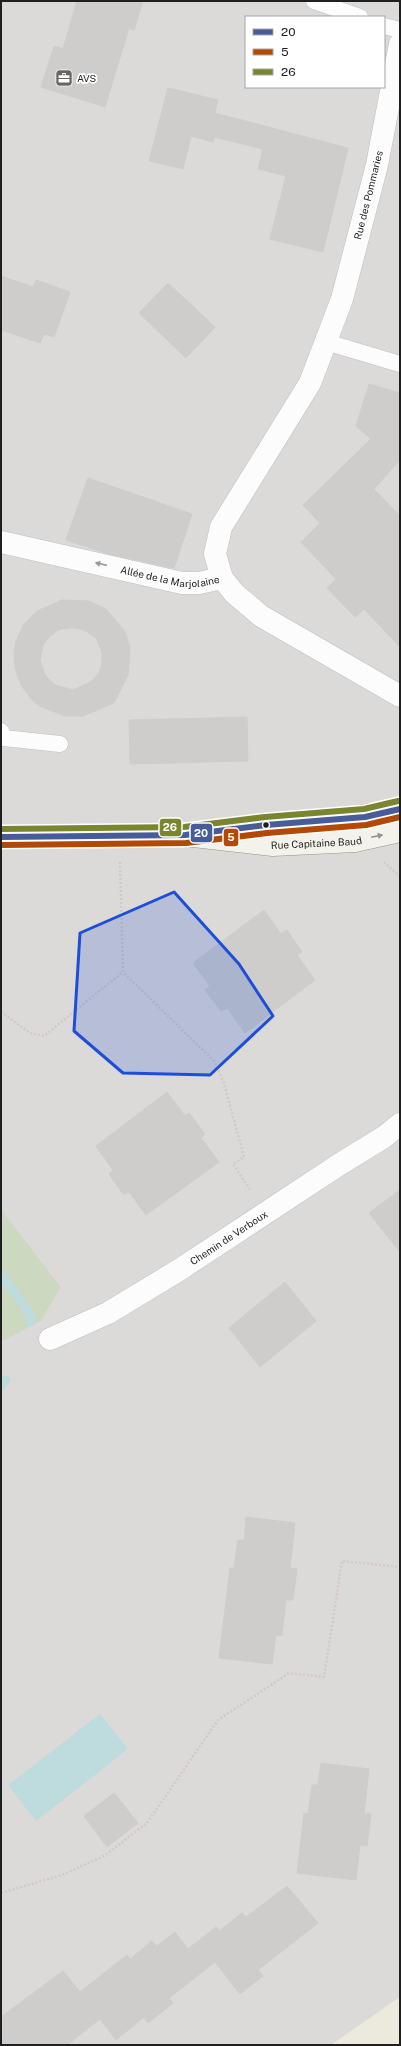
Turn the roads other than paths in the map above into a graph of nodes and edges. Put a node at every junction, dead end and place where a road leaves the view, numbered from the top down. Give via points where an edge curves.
1 (314, 1) edge
2 (357, 16) edge
3 (385, 26) edge
4 (400, 30) edge
5 (400, 44) edge
6 (326, 342) junction
7 (400, 364) edge
8 (1, 542) edge
9 (222, 578) junction
10 (400, 696) edge
11 (1, 731) edge
12 (60, 744) dead end
13 (400, 809) edge
14 (400, 831) edge
15 (185, 835) junction
16 (1, 837) edge
17 (400, 1124) edge
18 (50, 1339) dead end

1 - 2 lane
3 - 4 lane
5 - 6 street, Rue des Pommaries via 377,165 342,299
6 - 7 lane
6 - 9 street, Rue des Pommaries via 310,383 221,527 215,554
9 -> 8 street, Allée de la Marjolaine via 199,583 182,583
9 - 10 street, Allée de la Marjolaine via 234,593 261,616
11 - 12 lane via 4,738
13 - 15 main road, Rue Capitaine Baud via 365,817
15 -> 14 main road, Rue Capitaine Baud via 274,844 355,840
15 - 16 main road, Rue Capitaine Baud
17 - 18 street, Chemin de Verboux via 384,1137 179,1270 108,1312

